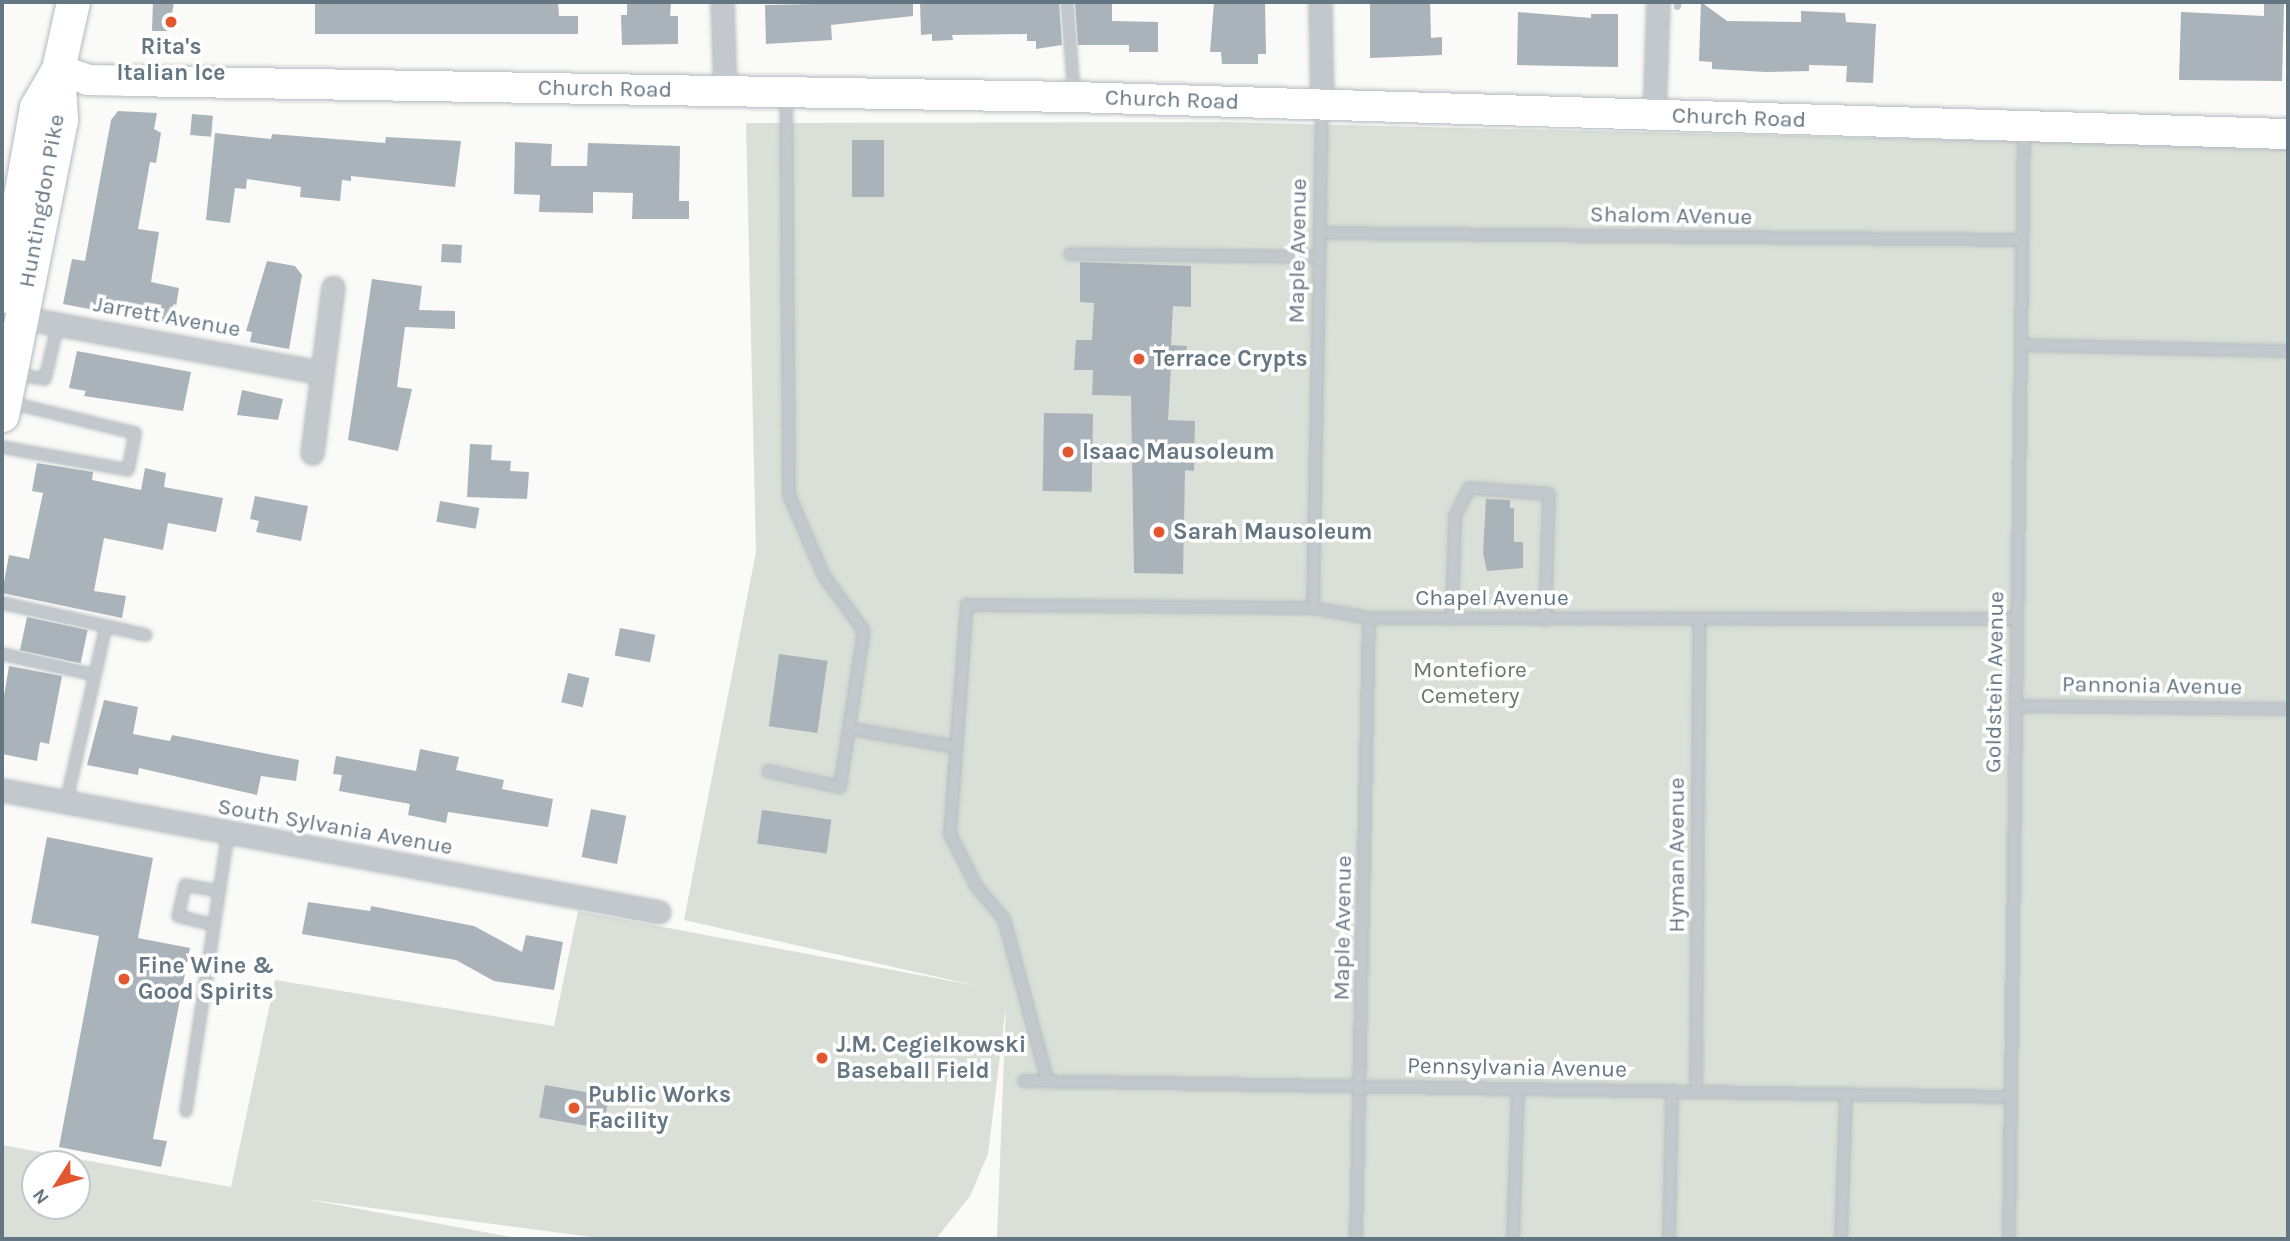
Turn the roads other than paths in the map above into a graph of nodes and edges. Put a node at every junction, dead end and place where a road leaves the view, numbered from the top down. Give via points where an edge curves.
1 (74, 2) edge
2 (722, 2) edge
3 (1067, 2) edge
4 (1320, 2) edge
5 (1658, 2) edge
6 (58, 69) junction
7 (725, 91) junction
8 (786, 92) junction
9 (1074, 97) junction
10 (1322, 105) junction
11 (1654, 116) junction
12 (2024, 126) junction
13 (2288, 134) edge
14 (1319, 233) junction
15 (2023, 240) junction
16 (1070, 254) dead end
17 (1318, 257) junction
18 (332, 287) dead end
19 (8, 309) edge
20 (58, 324) junction
21 (2022, 345) junction
22 (2288, 351) edge
23 (322, 373) junction
24 (4, 393) edge
25 (2, 447) edge
26 (313, 453) dead end
27 (2, 603) edge
28 (1313, 608) junction
29 (1369, 618) junction
30 (1452, 619) junction
31 (1545, 620) junction
32 (1699, 620) junction
33 (2017, 620) junction
34 (106, 626) junction
35 (146, 635) dead end
36 (2, 654) edge
37 (94, 675) junction
38 (2015, 706) junction
39 (2288, 709) edge
40 (852, 729) junction
41 (957, 747) junction
42 (768, 771) dead end
43 (2, 790) edge
44 (66, 803) junction
45 (228, 834) junction
46 (219, 891) junction
47 (660, 912) dead end
48 (214, 925) junction
49 (1024, 1081) dead end
50 (1048, 1082) junction
51 (1361, 1087) junction
52 (1518, 1088) junction
53 (1672, 1090) junction
54 (1696, 1090) junction
55 (1846, 1094) junction
56 (2010, 1097) junction
57 (186, 1111) dead end
58 (1356, 1239) edge
59 (1513, 1239) edge
60 (1669, 1239) edge
61 (1841, 1239) edge
62 (2009, 1239) edge

1 - 6 main road, Huntingdon Pike
2 - 7 street
3 - 9 lane
4 - 10 street
5 - 11 street
6 - 7 street, Church Road via 88,80
6 - 19 main road, Huntingdon Pike via 61,119
7 - 8 street, Church Road
8 - 9 street, Church Road
8 - 40 lane via 789,495 824,576 864,631
9 - 10 street, Church Road
10 - 11 street, Church Road
10 - 14 lane, Maple Avenue
11 - 12 street, Church Road
12 - 13 street, Church Road
12 - 15 lane, Goldstein Avenue
14 - 15 lane, Shalom AVenue
14 - 17 lane, Maple Avenue
15 - 21 lane, Goldstein Avenue
16 - 17 lane
17 - 28 lane, Maple Avenue
18 - 23 street
19 - 20 street, Jarrett Avenue
19 - 24 main road, Huntingdon Pike
20 - 23 street, Jarrett Avenue
20 - 24 lane via 45,379
21 - 22 lane
21 - 33 lane, Goldstein Avenue
23 - 26 street
24 - 25 lane via 135,433 128,470
27 - 34 lane
28 - 29 lane, Chapel Avenue
28 - 41 lane, Chapel Avenue via 967,604
29 - 30 lane, Chapel Avenue
29 - 51 lane, Maple Avenue
30 - 31 lane, Chapel Avenue
30 - 31 lane via 1455,516 1469,488 1549,494
31 - 32 lane, Chapel Avenue
32 - 33 lane, Chapel Avenue
32 - 54 lane, Hyman Avenue
33 - 38 lane, Goldstein Avenue
34 - 35 lane
34 - 37 lane
36 - 37 lane
37 - 44 lane
38 - 39 lane, Pannonia Avenue
38 - 56 lane, Goldstein Avenue
40 - 41 lane
40 - 42 lane via 840,788
41 - 50 lane via 950,834 977,887 1004,919
43 - 44 street, South Sylvania Avenue
44 - 45 street, South Sylvania Avenue
45 - 46 lane
45 - 47 street, South Sylvania Avenue
46 - 48 lane
46 - 48 lane via 185,884 178,916
48 - 57 lane
49 - 50 lane, Pennsylvania Avenue
50 - 51 lane, Pennsylvania Avenue
51 - 52 lane, Pennsylvania Avenue
51 - 58 lane, Maple Avenue
52 - 53 lane, Pennsylvania Avenue
52 - 59 lane
53 - 54 lane, Pennsylvania Avenue
53 - 60 lane
54 - 55 lane, Pennsylvania Avenue
55 - 56 lane, Pennsylvania Avenue
55 - 61 lane
56 - 62 lane, Goldstein Avenue

